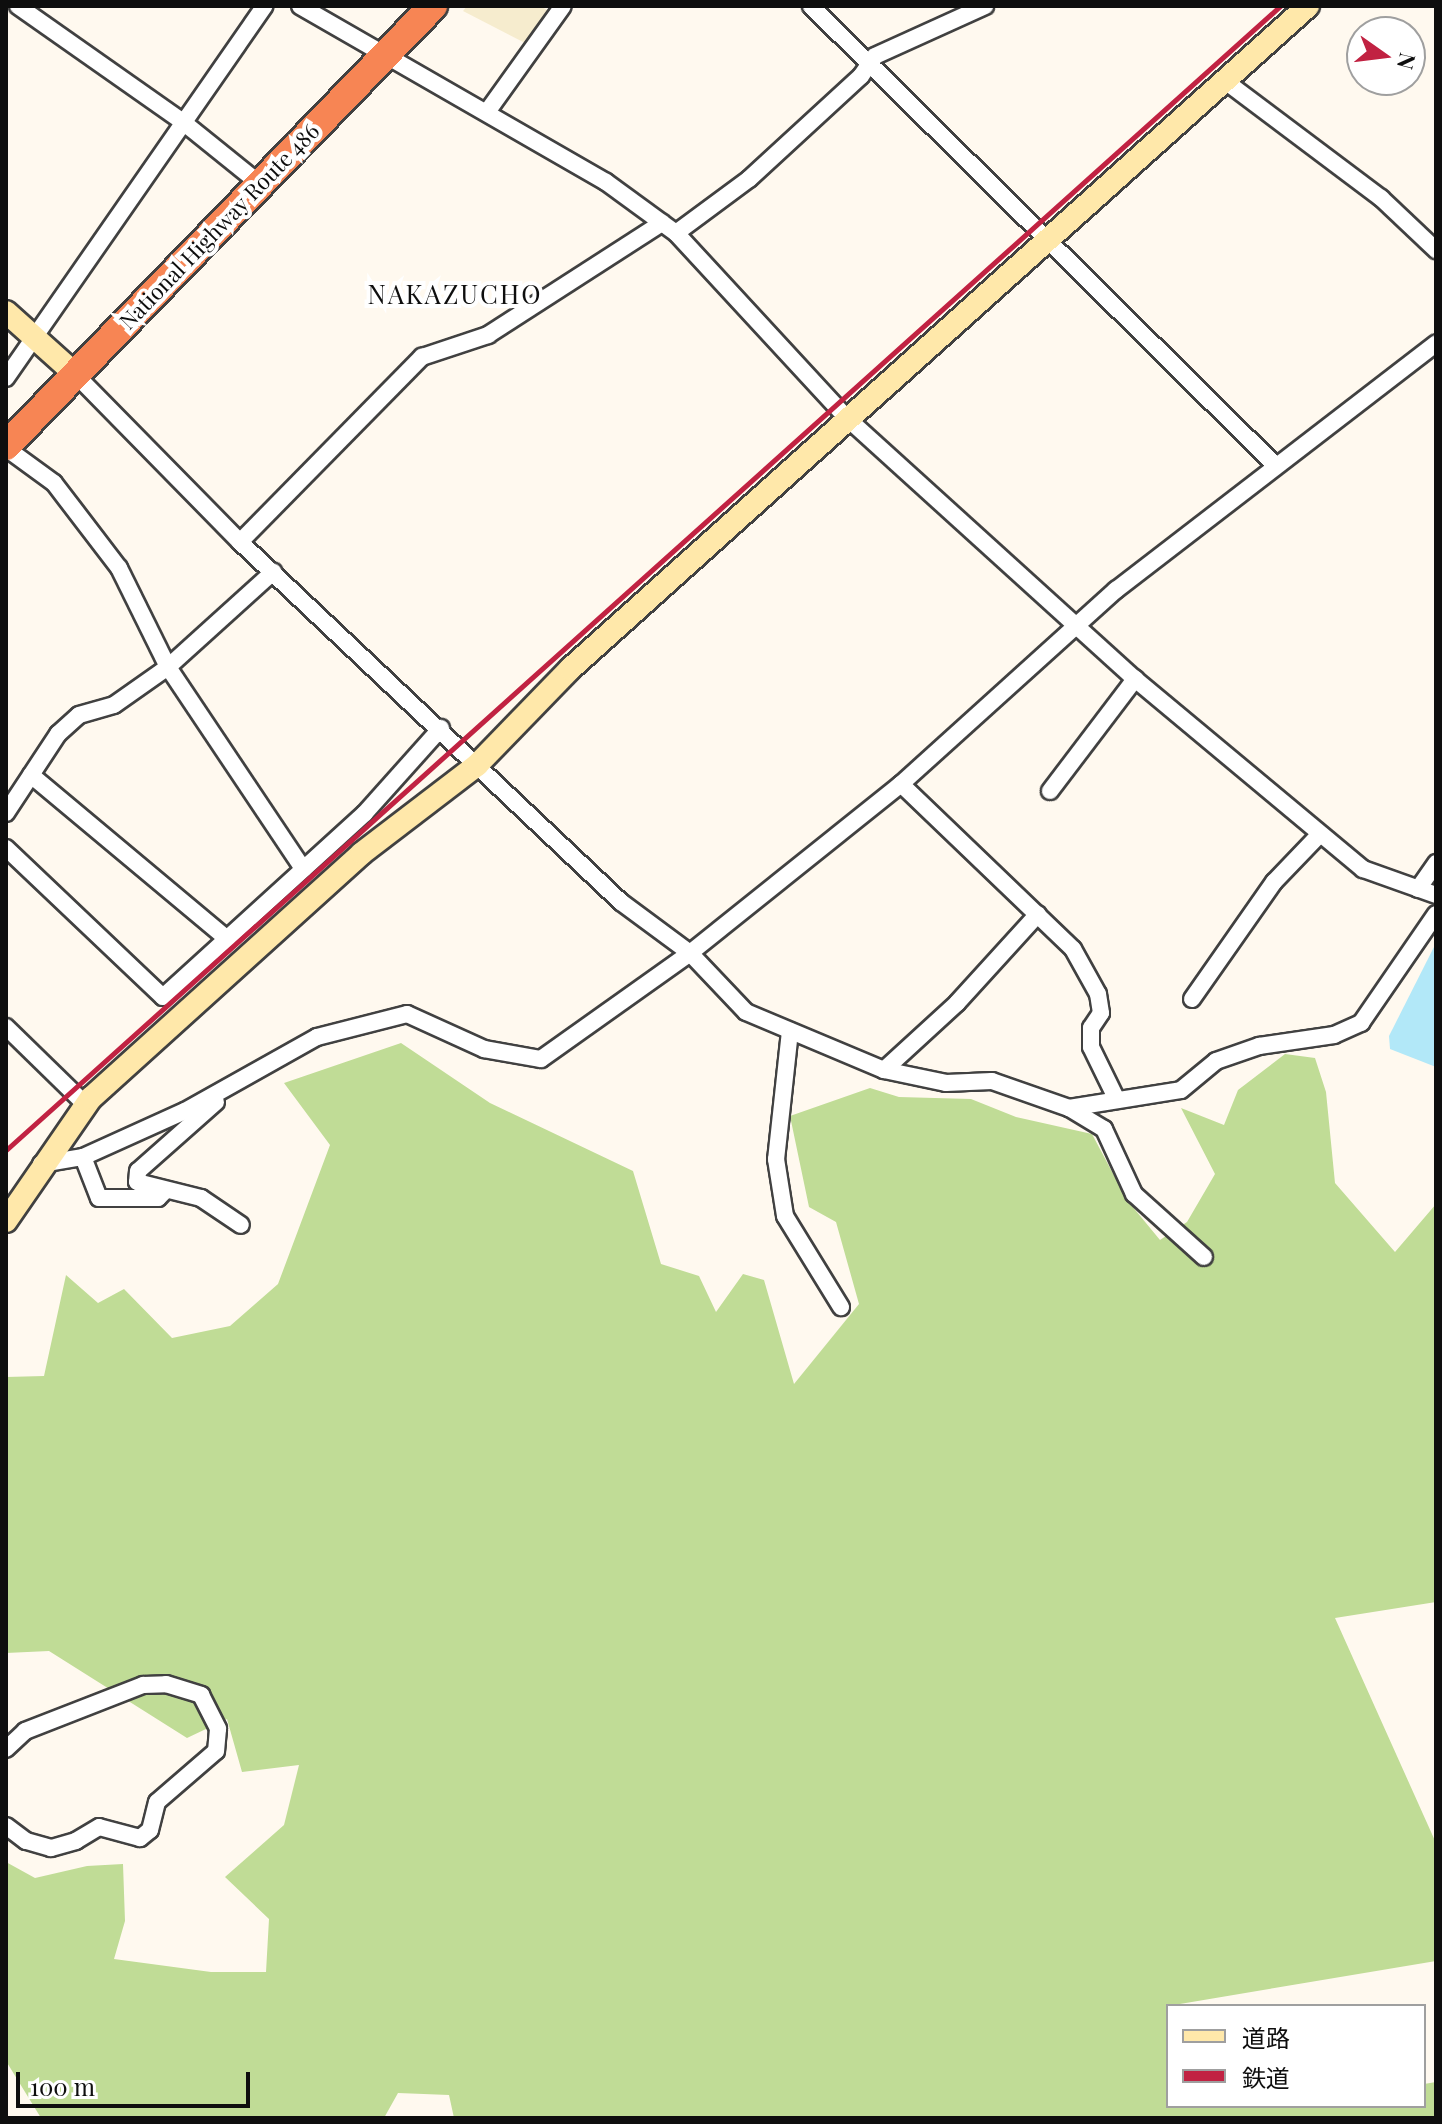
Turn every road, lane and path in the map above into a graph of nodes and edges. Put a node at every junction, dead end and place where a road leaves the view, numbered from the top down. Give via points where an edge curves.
1 (18, 6) edge
2 (265, 6) edge
3 (300, 6) edge
4 (433, 6) edge
5 (563, 6) edge
6 (811, 6) edge
7 (985, 6) edge
8 (1308, 6) edge
9 (383, 55) junction
10 (869, 65) junction
11 (1225, 81) junction
12 (487, 112) junction
13 (183, 122) junction
14 (261, 185) junction
15 (662, 223) junction
16 (676, 233) junction
17 (1044, 240) junction
18 (1436, 250) edge
19 (6, 312) edge
20 (33, 335) junction
21 (1436, 344) edge
22 (74, 373) junction
23 (6, 378) edge
24 (847, 418) junction
25 (6, 447) edge
26 (1275, 465) junction
27 (240, 542) junction
28 (273, 572) junction
29 (1078, 622) junction
30 (168, 667) junction
31 (1135, 679) junction
32 (441, 728) junction
33 (477, 765) junction
34 (31, 775) junction
35 (901, 784) junction
36 (1050, 791) dead end
37 (6, 813) edge
38 (1320, 834) junction
39 (6, 848) edge
40 (1436, 863) edge
41 (303, 869) junction
42 (1418, 889) junction
43 (1436, 895) edge
44 (1038, 914) junction
45 (1436, 914) edge
46 (227, 939) junction
47 (690, 953) junction
48 (1192, 999) dead end
49 (6, 1027) edge
50 (790, 1031) junction
51 (884, 1070) junction
52 (226, 1088) junction
53 (1117, 1100) junction
54 (86, 1105) junction
55 (1069, 1108) junction
56 (83, 1157) junction
57 (41, 1164) junction
58 (165, 1191) junction
59 (6, 1221) edge
60 (241, 1225) dead end
61 (1204, 1257) dead end
62 (841, 1307) dead end
63 (6, 1749) edge
64 (6, 1826) edge

1 - 13 street
2 - 13 street
3 - 9 street
4 - 9 highway, National Highway Route 486
5 - 12 street
6 - 10 street
7 - 10 street via 875,56
8 - 11 street
9 - 12 street
9 - 14 highway, National Highway Route 486
10 - 16 street via 749,179
10 - 17 street
11 - 17 street
11 - 18 street via 1381,198
12 - 15 street via 606,182
13 - 14 street
13 - 20 street
14 - 22 highway, National Highway Route 486
15 - 16 street
15 - 27 street via 488,335 422,357
16 - 24 street
17 - 24 street
17 - 26 street
19 - 20 street
20 - 22 street
20 - 23 street
21 - 26 street
22 - 25 highway, National Highway Route 486
22 - 27 street
24 - 29 street
24 - 33 street via 570,669
25 - 30 street via 54,483 119,568
26 - 29 street
27 - 28 street
28 - 30 street
28 - 32 street
29 - 31 street
29 - 35 street
30 - 34 street via 114,705 79,715 58,734
30 - 41 street
31 - 36 street
31 - 38 street
32 - 33 street
32 - 41 street via 365,813
33 - 47 street via 621,902
33 - 54 street via 362,853
34 - 37 street
34 - 46 street
35 - 44 street
35 - 47 street
38 - 42 street via 1363,869
38 - 48 street via 1274,882
39 - 46 street via 163,997
40 - 42 street
41 - 46 street
42 - 43 street
44 - 51 street via 957,1003
44 - 53 street via 1073,949 1098,994 1101,1013 1091,1028 1091,1047
45 - 53 street via 1361,1023 1334,1035 1259,1046 1216,1061 1181,1090
47 - 50 street via 746,1012
47 - 52 street via 541,1059 484,1049 407,1014 317,1037
49 - 54 street
50 - 51 street
50 - 62 street via 776,1159 785,1216
51 - 55 street via 946,1083 992,1081
52 - 56 street
52 - 58 street via 138,1171 137,1182
53 - 55 street
54 - 57 street
55 - 61 street via 1104,1129 1134,1194
56 - 57 street
56 - 58 street via 99,1198 158,1198
57 - 59 street
58 - 60 street via 201,1198
63 - 64 street via 25,1731 143,1685 166,1684 201,1695 218,1729 216,1751 157,1802 150,1830 140,1838 99,1827 51,1848 26,1841

